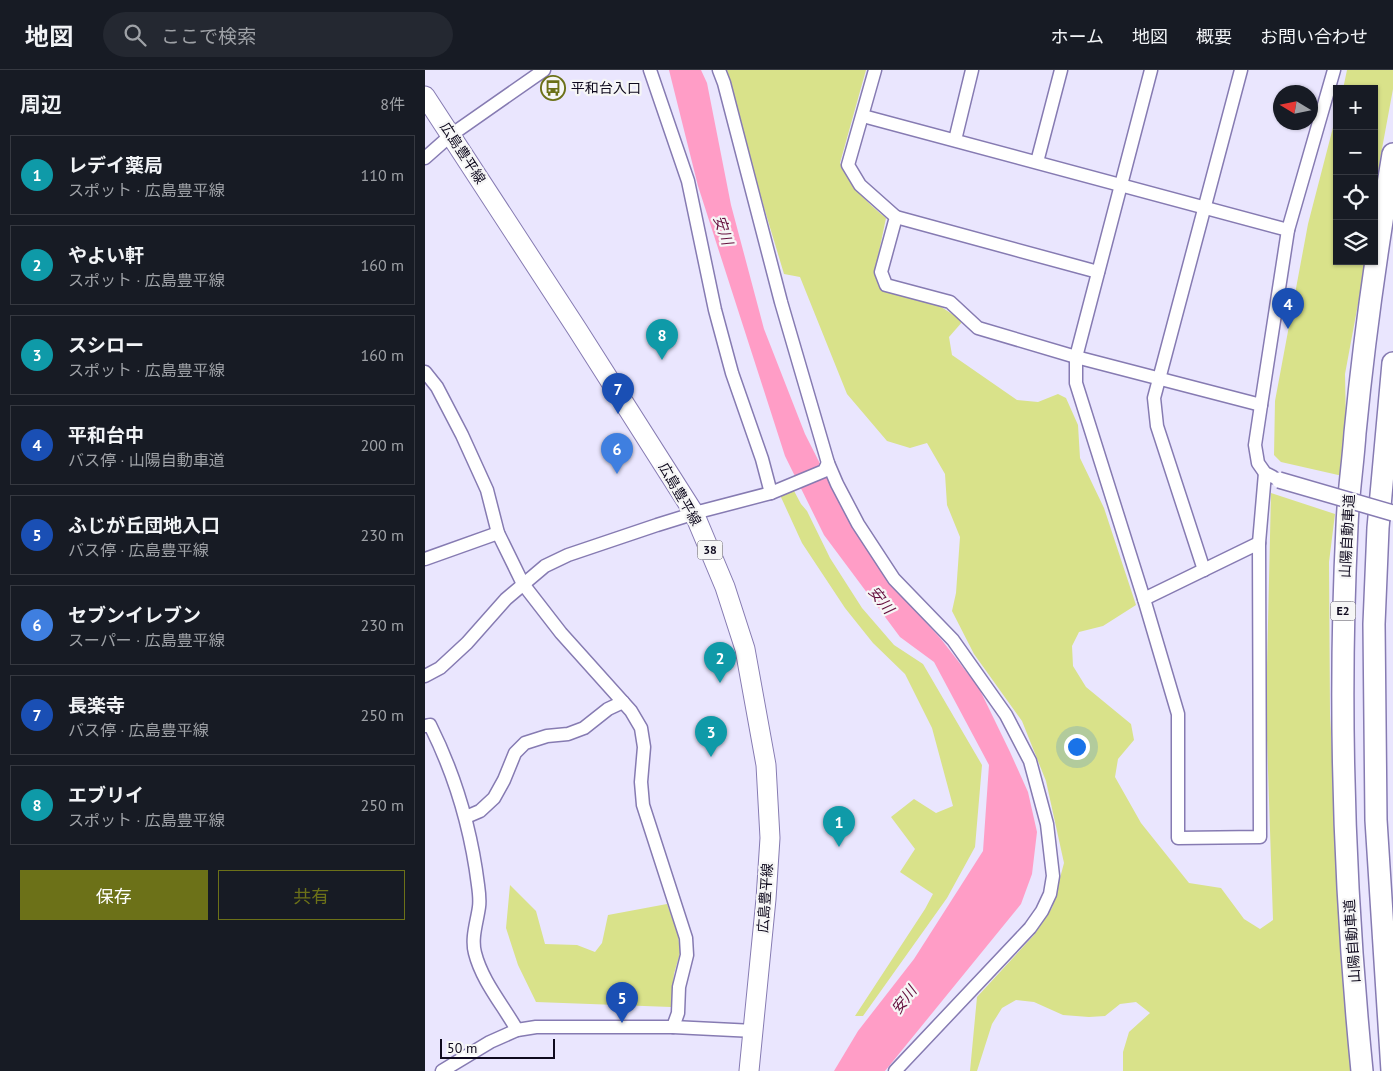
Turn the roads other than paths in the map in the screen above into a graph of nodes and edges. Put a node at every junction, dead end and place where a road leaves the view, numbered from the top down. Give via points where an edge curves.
1 (544, 70) edge
2 (649, 70) edge
3 (719, 70) edge
4 (875, 70) edge
5 (973, 70) edge
6 (1061, 70) edge
7 (1151, 70) edge
8 (1241, 70) edge
9 (1333, 70) edge
10 (425, 96) edge
11 (863, 116) junction
12 (451, 135) junction
13 (955, 140) junction
14 (1393, 154) edge
15 (425, 158) edge
16 (1037, 162) junction
17 (1121, 185) junction
18 (1204, 208) junction
19 (896, 217) junction
20 (1288, 230) junction
21 (1098, 272) junction
22 (1075, 357) junction
23 (1393, 363) edge
24 (425, 372) edge
25 (1159, 379) junction
26 (1261, 405) junction
27 (826, 467) junction
28 (1265, 473) junction
29 (1279, 480) joint
30 (773, 492) junction
31 (1393, 512) edge
32 (695, 514) junction
33 (498, 533) junction
34 (1259, 543) junction
35 (425, 558) edge
36 (1204, 570) junction
37 (523, 584) junction
38 (1144, 599) junction
39 (425, 676) edge
40 (623, 702) junction
41 (425, 726) edge
42 (466, 817) junction
43 (673, 1027) junction
44 (517, 1030) junction
45 (754, 1031) junction
46 (442, 1071) edge
47 (749, 1071) edge
48 (895, 1071) edge
49 (1362, 1071) edge
50 (1392, 1071) edge

1 - 12 street
2 - 30 street via 688,181 732,373
3 - 27 street
4 - 11 street
5 - 13 street
6 - 16 street
7 - 17 street
8 - 18 street
9 - 20 street
10 - 12 main road, 広島豊平線 / 38
11 - 13 street
11 - 19 street via 848,165 861,185
12 - 15 street
12 - 32 main road, 広島豊平線 / 38
13 - 16 street
14 - 49 highway, 山陽自動車道 / E2 via 1363,357 1347,523 1343,623 1346,828
16 - 17 street
17 - 18 street
17 - 21 street
18 - 20 street
18 - 25 street
19 - 21 street
19 - 22 street via 881,272 886,285 950,302 978,328
20 - 26 street
21 - 22 street
22 - 25 street
22 - 38 street via 1076,383
23 - 50 highway, E2 via 1378,528 1374,624 1376,820
24 - 33 street via 437,387 487,490
25 - 26 street
25 - 36 street via 1154,398 1157,426
26 - 28 street via 1255,445 1258,463
27 - 30 street
27 - 48 street via 894,579 953,640 1006,715 1030,761 1047,824 1053,876 1042,911 1030,928
28 - 29 street
28 - 34 street
29 - 31 street, bridge
30 - 32 street
32 - 37 street via 568,555 545,566
32 - 45 main road, 広島豊平線 / 38 via 725,587 745,649 766,765 770,838
33 - 35 street
33 - 37 street
34 - 36 street
34 - 38 street via 1260,837 1178,838 1178,714
36 - 38 street
37 - 39 street via 467,643 440,668
37 - 40 street via 561,633
40 - 42 street via 607,709 584,728 525,743 515,753 493,798 480,811
40 - 43 street via 641,728 644,747 643,805 686,938 687,955
41 - 42 street via 430,725 443,750
42 - 44 street via 478,885 475,952 487,981
43 - 44 street via 536,1027
43 - 45 street
44 - 46 street
45 - 47 main road, 広島豊平線 / 38

